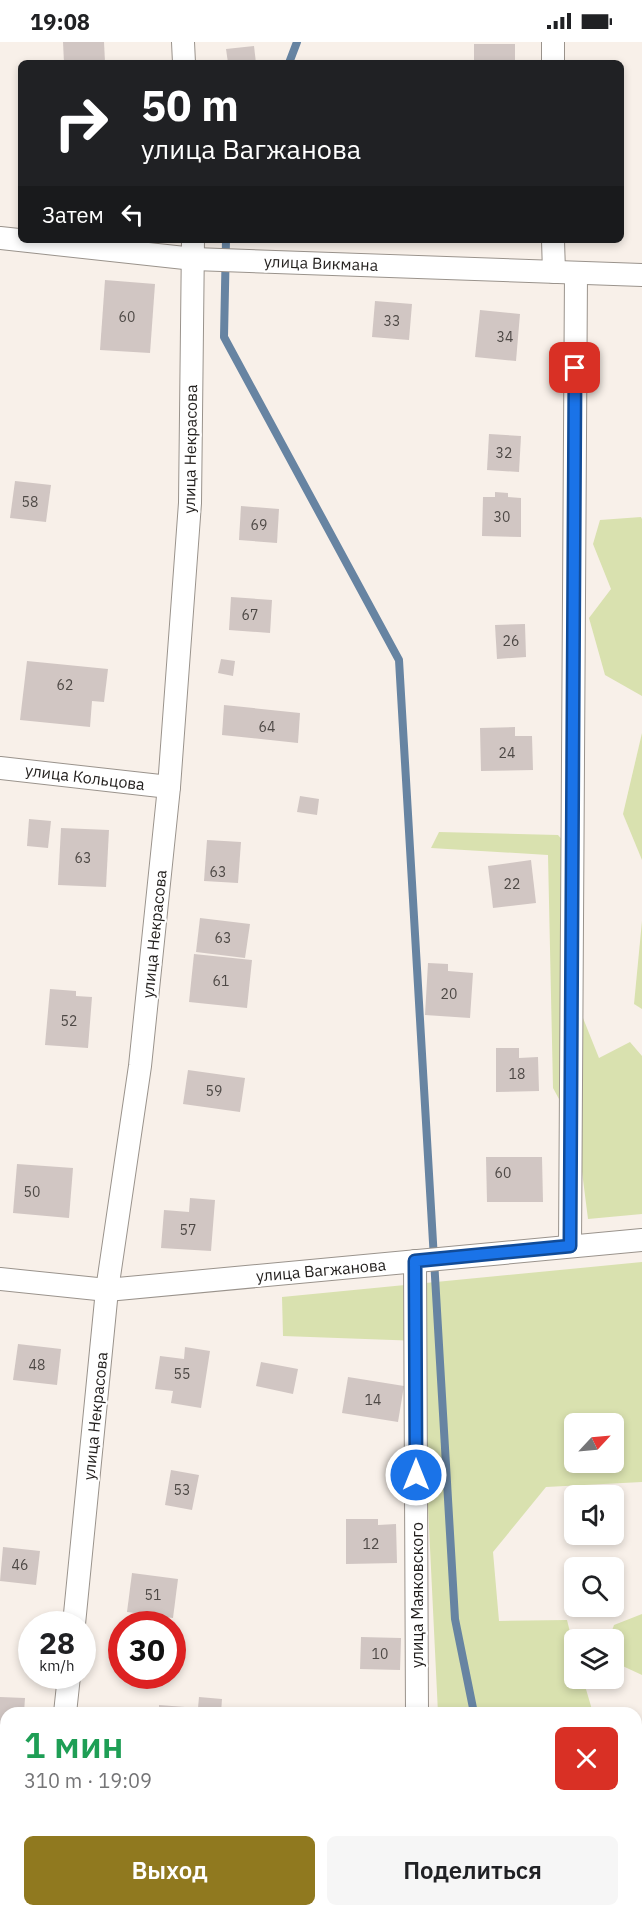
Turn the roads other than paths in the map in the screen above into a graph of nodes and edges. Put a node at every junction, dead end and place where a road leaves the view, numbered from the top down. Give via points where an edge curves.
1 (183, 42) edge
2 (553, 42) edge
3 (184, 60) edge
4 (553, 60) edge
5 (0, 238) edge
6 (18, 239) edge
7 (88, 243) edge
8 (555, 243) edge
9 (194, 249) edge
10 (565, 273) junction
11 (642, 275) edge
12 (0, 768) edge
13 (169, 787) junction
14 (642, 1240) edge
15 (570, 1246) junction
16 (415, 1261) junction
17 (0, 1279) edge
18 (107, 1290) junction
19 (75, 1611) edge
20 (68, 1689) edge
21 (66, 1707) edge
22 (417, 1707) edge

1 - 3 street
2 - 4 street
5 - 6 street, улица Викмана
7 - 9 street, улица Викмана
8 - 10 street
9 - 10 street, улица Викмана
9 - 13 street, улица Некрасова via 190,503
10 - 11 street, улица Викмана
10 - 15 street
12 - 13 street, улица Кольцова
13 - 18 street, улица Некрасова via 141,1066
14 - 15 street, улица Вагжанова
15 - 16 street, улица Вагжанова
16 - 18 street, улица Вагжанова
16 - 22 street, улица Маяковского
17 - 18 street, улица Вагжанова
18 - 19 street, улица Некрасова
20 - 21 street

